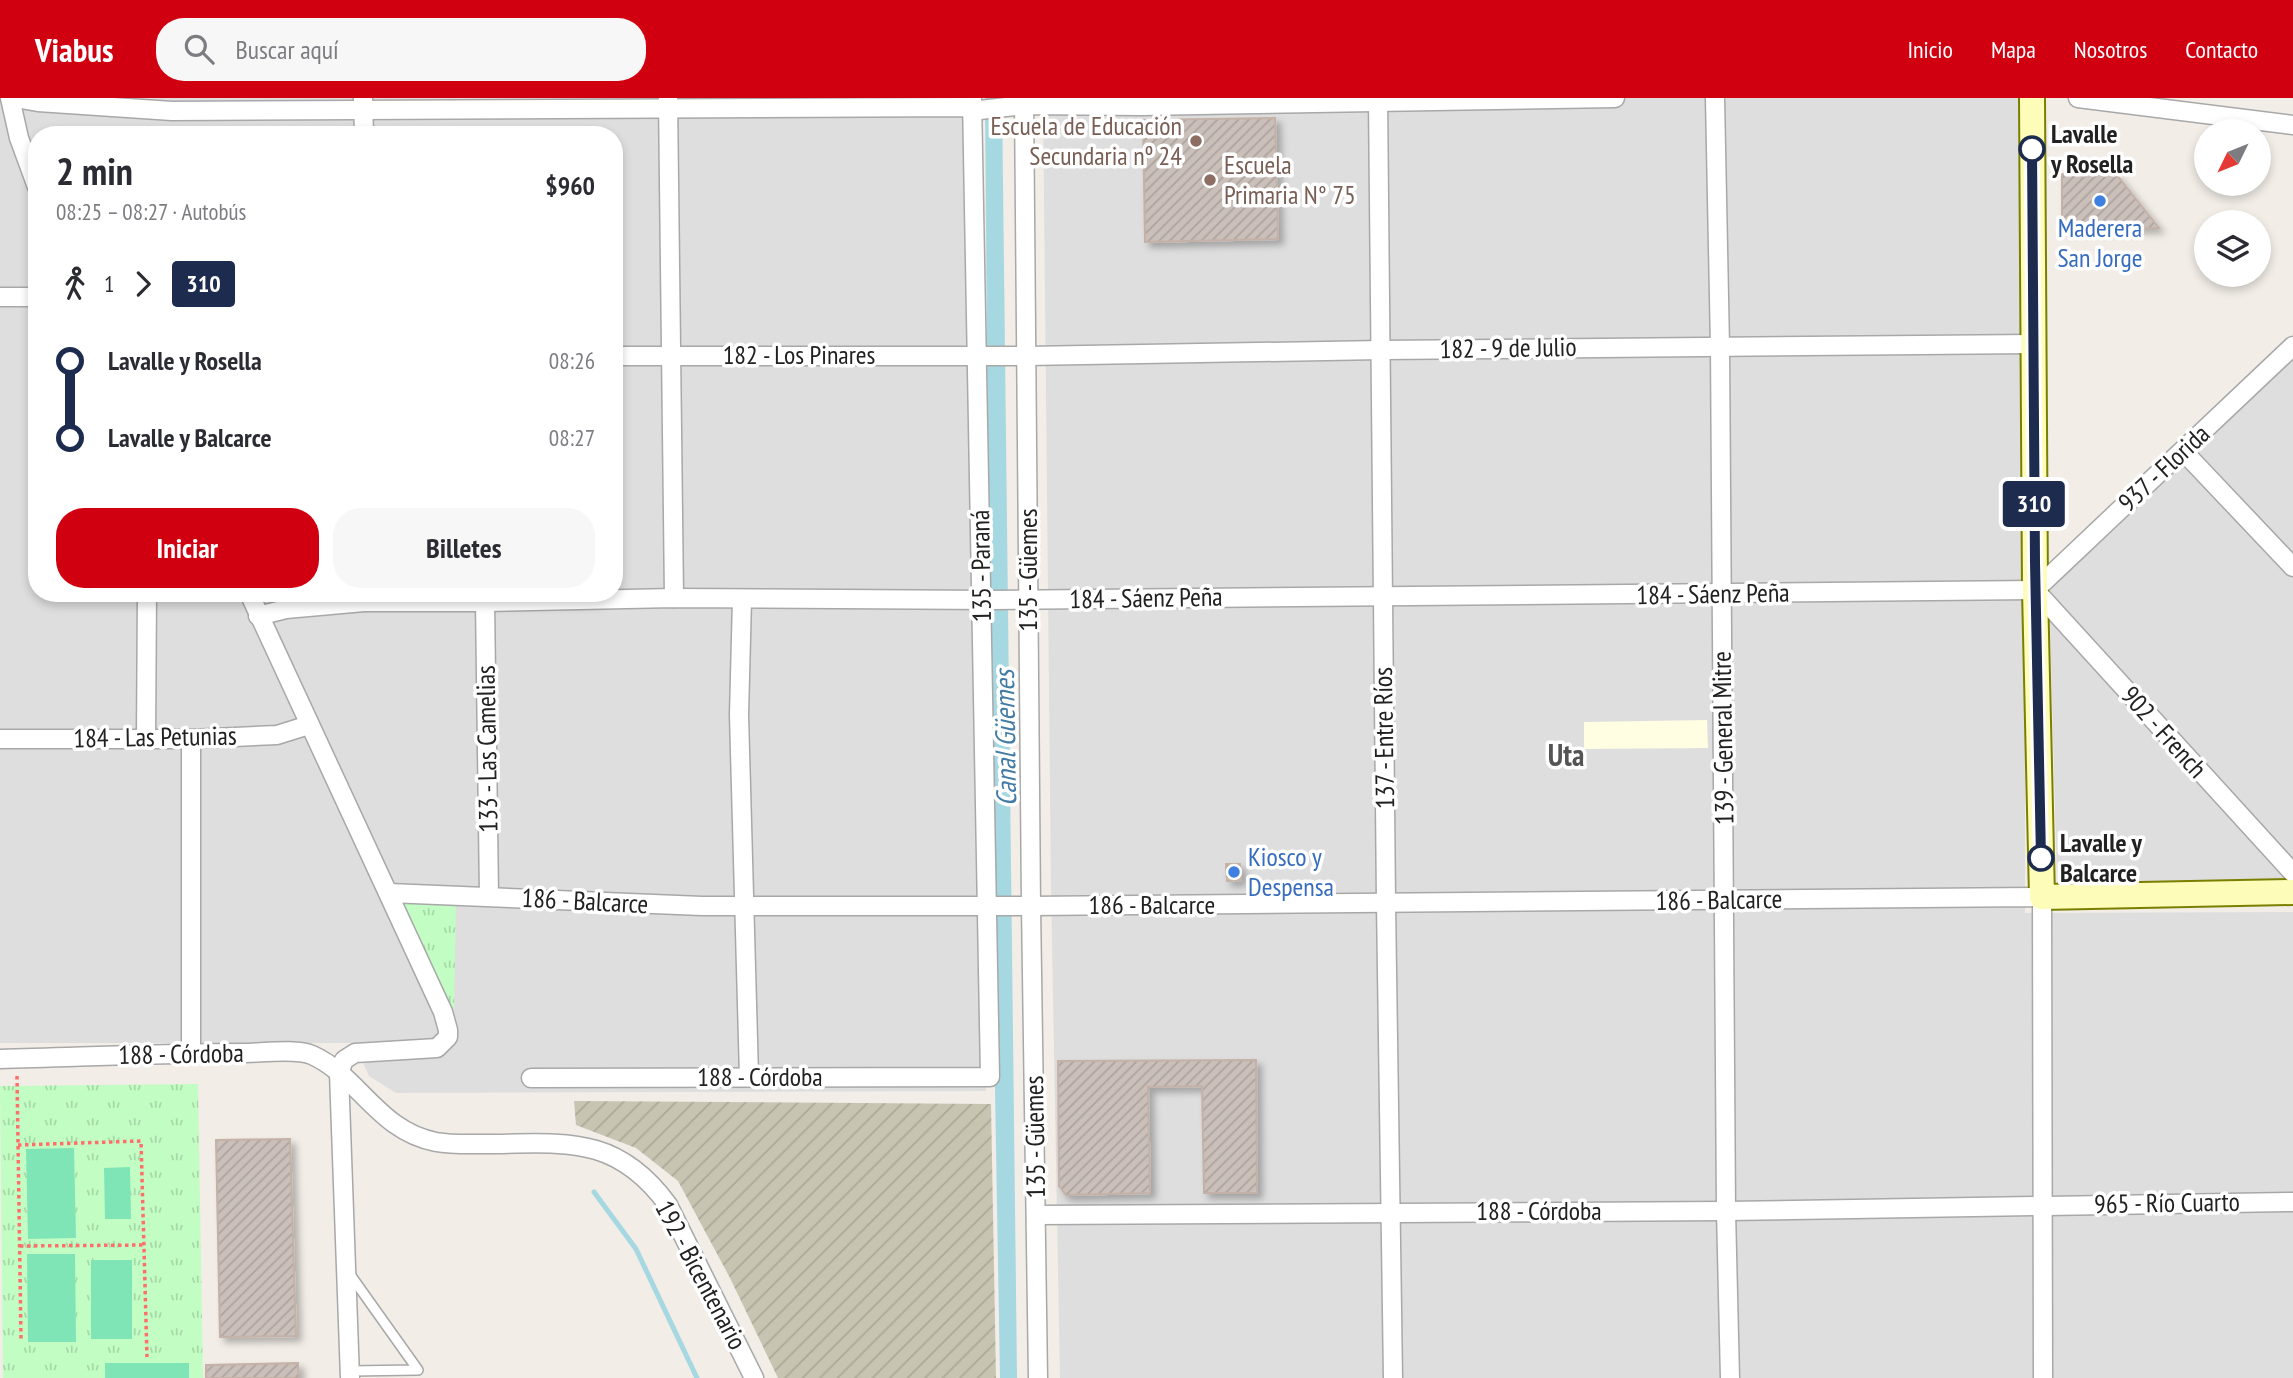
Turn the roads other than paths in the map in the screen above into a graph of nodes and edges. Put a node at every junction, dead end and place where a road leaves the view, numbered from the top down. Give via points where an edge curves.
1 (12, 98) edge
2 (1615, 98) edge
3 (1715, 98) edge
4 (2032, 98) edge
5 (2078, 98) edge
6 (1378, 100) edge
7 (668, 103) edge
8 (1020, 103) edge
9 (173, 104) edge
10 (363, 104) edge
11 (975, 105) edge
12 (2293, 125) edge
13 (364, 126) edge
14 (28, 162) edge
15 (28, 296) edge
16 (0, 297) edge
17 (2033, 344) junction
18 (1720, 346) junction
19 (2293, 346) edge
20 (1381, 349) junction
21 (672, 355) junction
22 (980, 355) junction
23 (623, 356) edge
24 (1023, 356) junction
25 (2183, 451) junction
26 (2293, 567) edge
27 (2035, 590) junction
28 (1721, 594) junction
29 (1382, 596) junction
30 (674, 598) junction
31 (623, 599) edge
32 (742, 599) junction
33 (1022, 599) junction
34 (987, 600) junction
35 (147, 602) edge
36 (253, 602) edge
37 (336, 602) edge
38 (461, 602) edge
39 (523, 602) edge
40 (485, 603) junction
41 (258, 616) junction
42 (309, 725) junction
43 (145, 738) junction
44 (0, 739) edge
45 (191, 739) junction
46 (2293, 873) edge
47 (389, 892) junction
48 (2293, 892) edge
49 (489, 896) junction
50 (2042, 897) junction
51 (1726, 901) junction
52 (1386, 903) junction
53 (744, 905) junction
54 (991, 905) junction
55 (1027, 906) junction
56 (191, 1053) junction
57 (0, 1059) edge
58 (339, 1073) junction
59 (749, 1076) junction
60 (990, 1077) joint
61 (531, 1078) dead end
62 (2293, 1202) edge
63 (2042, 1205) junction
64 (1726, 1211) junction
65 (1390, 1212) junction
66 (1036, 1215) junction
67 (346, 1269) junction
68 (350, 1374) edge
69 (754, 1378) edge
70 (1038, 1378) edge
71 (1393, 1378) edge
72 (1730, 1378) edge
73 (2043, 1378) edge

1 - 9 street
1 - 14 street
2 - 6 street
3 - 18 street, 139 - General Mitre
4 - 17 street
5 - 12 street
6 - 8 street via 1141,106
6 - 20 street, 137 - Entre Ríos
7 - 10 street
7 - 11 street
7 - 21 street
8 - 11 street
8 - 24 street, 135 - Güemes
9 - 10 street
10 - 13 street
11 - 22 street, 135 - Paraná
15 - 16 street
17 - 18 street, 182 - 9 de Julio
17 - 27 street
18 - 20 street, 182 - 9 de Julio
18 - 28 street, 139 - General Mitre
19 - 25 street, 937 - Florida
20 - 24 street, 182 - 9 de Julio
20 - 29 street, 137 - Entre Ríos
21 - 22 street, 182 - Los Pinares
21 - 23 street, 182 - Los Pinares
21 - 30 street
22 - 24 street, 182 - 9 de Julio
22 - 34 street, 135 - Paraná
24 - 33 street, 135 - Güemes
25 - 26 street
25 - 27 street, 937 - Florida
27 - 28 street, 184 - Sáenz Peña
27 - 46 street, 902 - French
27 - 50 street
28 - 29 street, 184 - Sáenz Peña
28 - 51 street, 139 - General Mitre
29 - 33 street, 184 - Sáenz Peña
29 - 52 street, 137 - Entre Ríos
30 - 31 street, 184 - Sáenz Peña
30 - 32 street, 184 - Sáenz Peña
32 - 34 street, 184 - Sáenz Peña
32 - 53 street via 739,715
33 - 34 street, 184 - Sáenz Peña
33 - 55 street, 135 - Güemes
34 - 54 street, 135 - Paraná
35 - 43 street
36 - 41 street
37 - 41 street, 184 - Sáenz Peña
38 - 40 street, 184 - Sáenz Peña
39 - 40 street, 184 - Sáenz Peña
40 - 49 street, 133 - Las Camelias
41 - 42 street
42 - 45 street, 184 - Las Petunias via 276,735
42 - 47 street
43 - 44 street, 184 - Las Petunias
43 - 45 street, 184 - Las Petunias
45 - 56 street
47 - 49 street, 186 - Balcarce
47 - 58 street via 443,1012 448,1037 428,1050 355,1053 344,1060
48 - 50 street
49 - 53 street, 186 - Balcarce
50 - 51 street, 186 - Balcarce
50 - 63 street
51 - 52 street, 186 - Balcarce
51 - 64 street, 139 - General Mitre
52 - 55 street, 186 - Balcarce
52 - 65 street, 137 - Entre Ríos
53 - 54 street, 186 - Balcarce
53 - 59 street
54 - 55 street, 186 - Balcarce
54 - 60 street, 135 - Paraná
55 - 66 street, 135 - Güemes
56 - 57 street, 188 - Córdoba
56 - 58 street, 188 - Córdoba via 311,1054
58 - 67 street
58 - 69 street, 192 - Bicentenario via 372,1106 412,1135 433,1142 583,1146 603,1151 640,1172 682,1229
59 - 60 street, 188 - Córdoba
59 - 61 street, 188 - Córdoba
62 - 63 street, 965 - Río Cuarto
63 - 64 street, 188 - Córdoba
63 - 73 street
64 - 65 street, 188 - Córdoba
64 - 72 street, 139 - General Mitre
65 - 66 street, 188 - Córdoba
65 - 71 street, 137 - Entre Ríos
66 - 70 street, 135 - Güemes
67 - 68 street
67 - 68 lane via 418,1370

